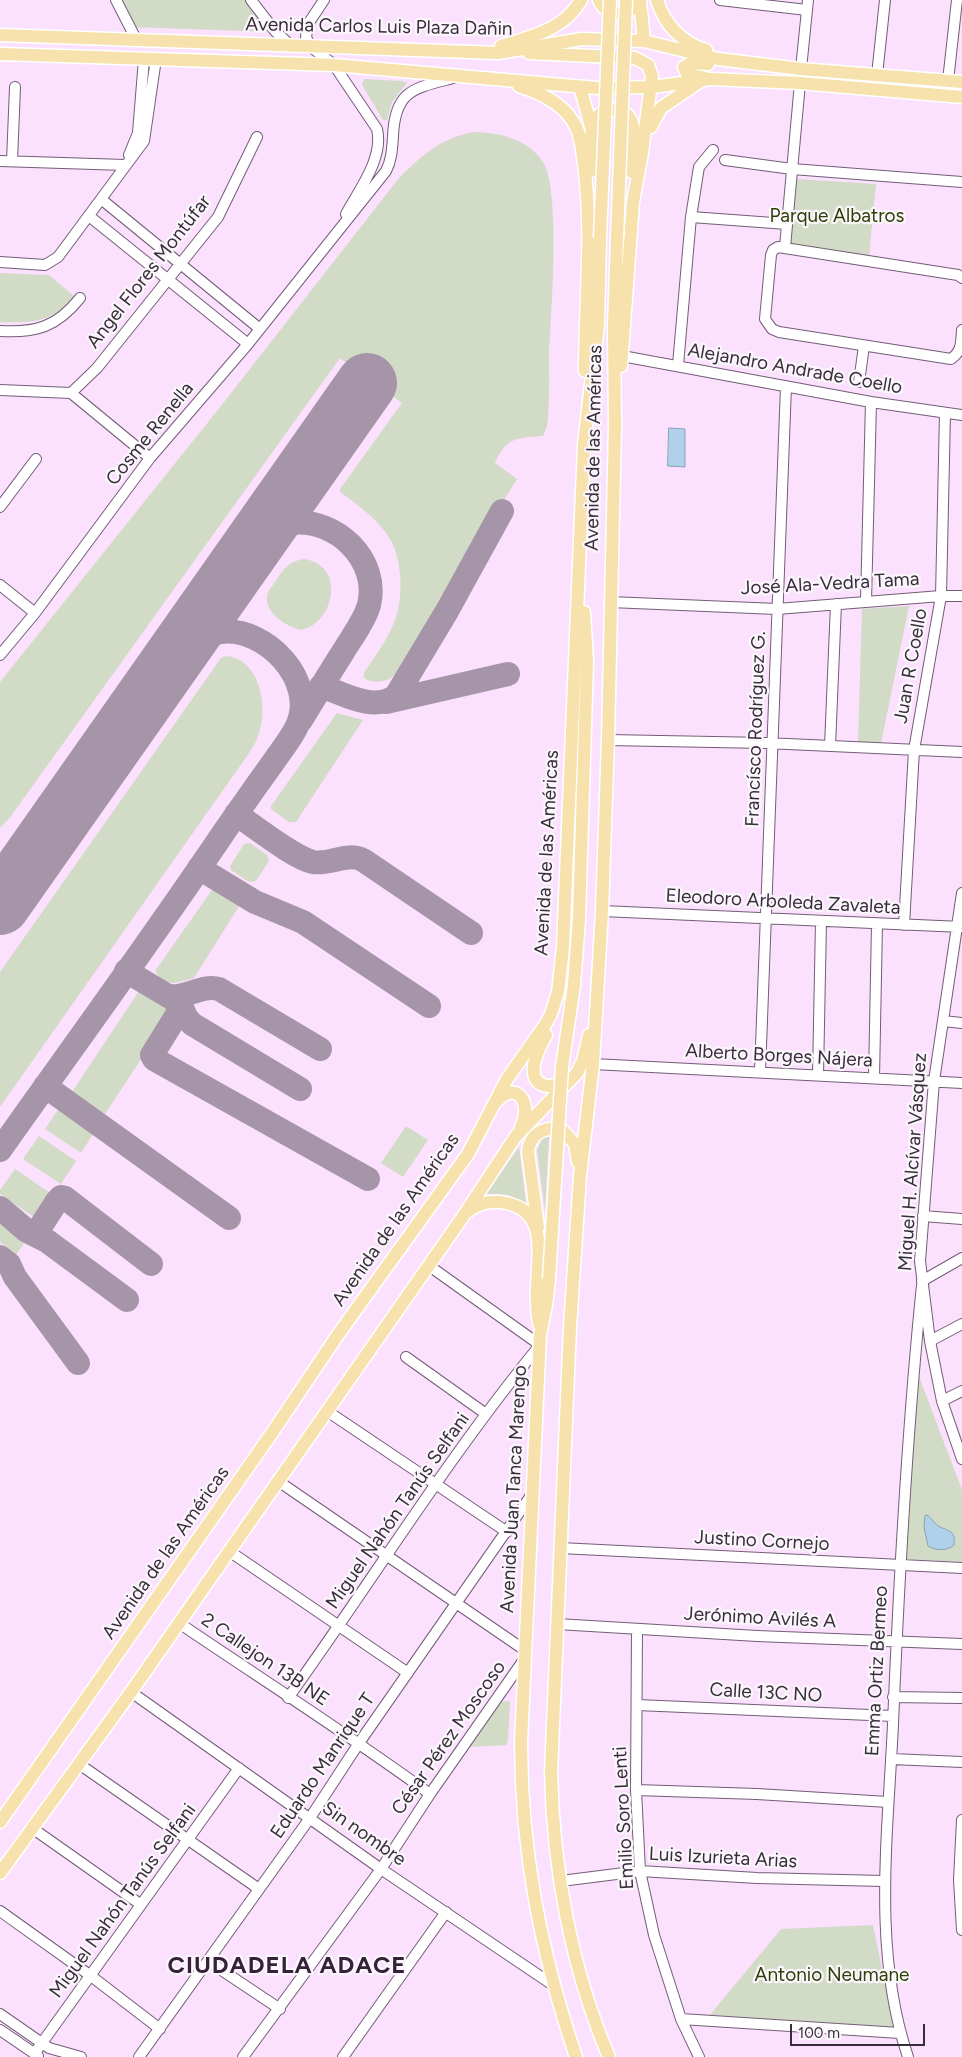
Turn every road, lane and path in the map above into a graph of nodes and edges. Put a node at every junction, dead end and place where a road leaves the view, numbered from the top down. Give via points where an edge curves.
1 (116, 0) edge
2 (251, 0) edge
3 (324, 0) edge
4 (581, 0) edge
5 (599, 0) edge
6 (610, 0) edge
7 (626, 0) edge
8 (639, 0) edge
9 (657, 0) edge
10 (720, 0) edge
11 (885, 0) edge
12 (957, 0) edge
13 (807, 5) edge
14 (0, 35) edge
15 (136, 39) junction
16 (644, 41) junction
17 (290, 45) junction
18 (310, 46) junction
19 (482, 52) junction
20 (498, 53) junction
21 (0, 54) edge
22 (150, 59) junction
23 (744, 62) junction
24 (760, 64) junction
25 (334, 65) junction
26 (802, 69) junction
27 (877, 75) junction
28 (460, 76) junction
29 (492, 78) junction
30 (706, 80) junction
31 (948, 81) junction
32 (962, 82) edge
33 (800, 83) junction
34 (14, 87) dead end
35 (580, 87) junction
36 (652, 87) junction
37 (962, 97) edge
38 (592, 131) junction
39 (257, 137) dead end
40 (713, 150) dead end
41 (642, 153) junction
42 (726, 160) dead end
43 (0, 161) edge
44 (12, 161) junction
45 (125, 165) junction
46 (792, 169) junction
47 (962, 182) edge
48 (588, 196) junction
49 (101, 199) junction
50 (632, 202) junction
51 (88, 216) junction
52 (691, 217) junction
53 (787, 224) junction
54 (332, 240) junction
55 (785, 247) junction
56 (0, 262) edge
57 (181, 264) junction
58 (962, 278) edge
59 (168, 280) junction
60 (80, 298) dead end
61 (260, 329) junction
62 (962, 330) edge
63 (0, 331) edge
64 (248, 344) junction
65 (864, 346) junction
66 (622, 356) junction
67 (678, 365) junction
68 (859, 382) dead end
69 (786, 386) junction
70 (0, 390) edge
71 (71, 393) junction
72 (871, 402) junction
73 (946, 413) junction
74 (962, 415) edge
75 (585, 425) junction
76 (614, 426) junction
77 (150, 458) junction
78 (36, 459) dead end
79 (0, 507) edge
80 (579, 554) junction
81 (0, 585) edge
82 (941, 596) junction
83 (962, 596) edge
84 (866, 601) junction
85 (610, 602) junction
86 (836, 604) junction
87 (777, 609) junction
88 (35, 613) junction
89 (0, 655) edge
90 (608, 740) junction
91 (773, 744) junction
92 (830, 746) junction
93 (914, 750) junction
94 (962, 752) edge
95 (583, 807) junction
96 (566, 851) junction
97 (962, 893) edge
98 (602, 911) junction
99 (766, 918) junction
100 (579, 919) joint
101 (821, 921) junction
102 (877, 924) junction
103 (904, 925) junction
104 (959, 927) edge
105 (558, 992) junction
106 (943, 1021) junction
107 (962, 1023) edge
108 (588, 1062) junction
109 (760, 1072) junction
110 (818, 1075) junction
111 (874, 1078) junction
112 (934, 1081) junction
113 (962, 1083) edge
114 (495, 1103) junction
115 (516, 1136) junction
116 (580, 1176) junction
117 (923, 1216) junction
118 (462, 1218) junction
119 (962, 1219) edge
120 (539, 1240) junction
121 (962, 1258) edge
122 (428, 1265) junction
123 (922, 1283) junction
124 (962, 1324) edge
125 (540, 1340) junction
126 (930, 1341) junction
127 (406, 1357) dead end
128 (962, 1391) edge
129 (942, 1401) junction
130 (327, 1411) junction
131 (486, 1414) junction
132 (961, 1455) edge
133 (278, 1481) junction
134 (437, 1484) junction
135 (533, 1493) junction
136 (507, 1532) junction
137 (560, 1548) junction
138 (230, 1551) junction
139 (386, 1555) junction
140 (900, 1566) junction
141 (962, 1568) edge
142 (457, 1604) junction
143 (179, 1623) junction
144 (556, 1624) junction
145 (340, 1627) junction
146 (637, 1629) junction
147 (896, 1642) junction
148 (962, 1644) edge
149 (525, 1654) junction
150 (408, 1673) junction
151 (131, 1692) junction
152 (894, 1697) junction
153 (288, 1698) junction
154 (962, 1698) edge
155 (637, 1705) junction
156 (893, 1716) junction
157 (359, 1743) junction
158 (891, 1759) junction
159 (962, 1762) edge
160 (79, 1764) junction
161 (239, 1768) junction
162 (636, 1790) junction
163 (430, 1794) junction
164 (888, 1802) junction
165 (310, 1818) junction
166 (962, 1820) edge
167 (0, 1822) edge
168 (32, 1828) junction
169 (189, 1840) junction
170 (381, 1869) junction
171 (640, 1871) junction
172 (0, 1873) edge
173 (561, 1881) junction
174 (884, 1881) junction
175 (259, 1889) junction
176 (140, 1904) junction
177 (0, 1911) edge
178 (446, 1912) junction
179 (962, 1930) edge
180 (208, 1961) junction
181 (91, 1976) junction
182 (554, 1985) junction
183 (280, 2009) junction
184 (0, 2014) edge
185 (681, 2019) junction
186 (160, 2029) junction
187 (0, 2030) edge
188 (900, 2033) junction
189 (41, 2043) junction
190 (37, 2055) edge
191 (576, 2056) edge
192 (81, 2057) edge
193 (139, 2057) edge
194 (243, 2057) edge
195 (343, 2057) edge
196 (609, 2057) edge
197 (699, 2057) edge
198 (908, 2057) edge

1 - 15 street
2 - 17 street
3 - 18 street via 308,24 306,37
4 - 19 main road via 574,11 554,28
5 - 8 main road via 603,8 616,14 629,12
6 - 75 main road, Avenida de las Américas, bridge via 598,326
7 - 76 main road, Avenida de las Américas, bridge via 614,327
8 - 16 main road
9 - 23 main road via 667,22 679,36 700,49
10 - 13 street
11 - 27 street
12 - 31 street
13 - 26 street
14 - 15 main road, Avenida Carlos Luis Plaza Dañin
15 - 17 main road, Avenida Carlos Luis Plaza Dañin
16 - 20 main road, Avenida Carlos Luis Plaza Dañin via 582,38
16 - 23 main road, Avenida Carlos Luis Plaza Dañin via 705,57
17 - 18 main road, Avenida Carlos Luis Plaza Dañin
18 - 19 main road, Avenida Carlos Luis Plaza Dañin
18 - 25 street, Cosme Renella
19 - 20 main road, Avenida Carlos Luis Plaza Dañin
20 - 36 main road via 635,58 651,70
21 - 22 main road, Avenida Carlos Luis Plaza Dañin
22 - 25 main road, Avenida Carlos Luis Plaza Dañin
22 - 45 street via 138,133
23 - 24 main road, Avenida Carlos Luis Plaza Dañin
24 - 26 main road, Avenida Carlos Luis Plaza Dañin
24 - 30 main road via 691,62 684,67 687,74
25 - 28 main road, Avenida Carlos Luis Plaza Dañin
25 - 54 street, Cosme Renella via 377,130 378,139 370,170
26 - 27 main road, Avenida Carlos Luis Plaza Dañin
27 - 31 main road, Avenida Carlos Luis Plaza Dañin
28 - 29 main road, Avenida Carlos Luis Plaza Dañin
28 - 54 street, Cosme Renella via 426,85 404,97 394,119 388,167
29 - 35 main road, Avenida Carlos Luis Plaza Dañin
29 - 48 main road via 543,96 570,117 580,136
30 - 33 main road, Avenida Carlos Luis Plaza Dañin
30 - 36 main road, Avenida Carlos Luis Plaza Dañin
30 - 41 main road via 660,108
31 - 32 main road, Avenida Carlos Luis Plaza Dañin
33 - 37 main road, Avenida Carlos Luis Plaza Dañin
33 - 46 street
34 - 44 street
35 - 36 main road, Avenida Carlos Luis Plaza Dañin
35 - 38 main road
36 - 41 main road
38 - 48 main road
38 - 50 main road via 596,118 608,110 622,111 631,120 634,133
39 - 57 street, Angel Flores Montúfar via 218,217
40 - 52 street via 700,167
41 - 50 main road
42 - 46 street
43 - 44 street
44 - 45 street
45 - 49 street
46 - 47 street
46 - 53 street
48 - 75 main road
49 - 51 street
49 - 57 street
50 - 66 main road
51 - 56 street via 58,256 45,265
51 - 59 street
52 - 53 street
52 - 67 street
53 - 55 street
54 - 61 street, Cosme Renella
55 - 58 street
55 - 65 street via 778,247 771,255 765,319 772,329
57 - 59 street, Angel Flores Montúfar
57 - 61 street
59 - 64 street
59 - 71 street, Angel Flores Montúfar via 96,368
60 - 63 street via 52,324 30,332
61 - 64 street, Cosme Renella
62 - 65 street via 961,348 951,359
64 - 77 street, Cosme Renella
65 - 68 street
66 - 67 street, Alejandro Andrade Coello
66 - 76 main road
67 - 69 street, Alejandro Andrade Coello
69 - 72 street, Alejandro Andrade Coello
69 - 87 street, Francísco Rodríguez G.
70 - 71 street
71 - 77 street
72 - 73 street, Alejandro Andrade Coello
72 - 84 street
73 - 74 street, Alejandro Andrade Coello
73 - 82 street, Juan R Coello
75 - 80 main road, Avenida de las Américas
76 - 85 main road, Avenida de las Américas
77 - 88 street, Cosme Renella
78 - 79 street
80 - 95 main road, Avenida de las Américas via 587,662
80 - 96 main road, Avenida de las Américas
81 - 88 street
82 - 83 street, José Ala-Vedra Tama
82 - 84 street, José Ala-Vedra Tama
82 - 93 street, Juan R Coello
84 - 86 street, José Ala-Vedra Tama
85 - 87 street, José Ala-Vedra Tama
85 - 90 main road, Avenida de las Américas
86 - 87 street, José Ala-Vedra Tama
86 - 92 street
87 - 91 street, Francísco Rodríguez G.
88 - 89 street, Cosme Renella
90 - 91 street
90 - 98 main road, Avenida de las Américas
91 - 92 street
91 - 99 street, Francísco Rodríguez G.
92 - 93 street
93 - 94 street
93 - 103 street, Juan R Coello
95 - 96 main road
95 - 100 main road, Avenida de las Américas
96 - 105 main road, Avenida de las Américas
97 - 104 street, Miguel H. Alcívar Vásquez
98 - 99 street, Eleodoro Arboleda Zavaleta
98 - 108 main road, Avenida de las Américas via 598,986
99 - 101 street, Eleodoro Arboleda Zavaleta
99 - 109 street, Francísco Rodríguez G.
100 - 125 main road, Avenida Juan Tanca Marengo, bridge via 574,985 561,1076 549,1279
101 - 102 street, Eleodoro Arboleda Zavaleta
101 - 110 street
102 - 103 street, Eleodoro Arboleda Zavaleta
102 - 111 street
103 - 104 street, Eleodoro Arboleda Zavaleta
104 - 106 street, Miguel H. Alcívar Vásquez
105 - 108 main road via 554,1013 536,1057 535,1075 545,1086 556,1086
105 - 114 main road, Avenida de las Américas via 545,1025 507,1079
106 - 107 street
106 - 112 street, Miguel H. Alcívar Vásquez
108 - 109 street, Alberto Borges Nájera
108 - 115 main road, Avenida de las Américas
108 - 116 main road
109 - 110 street, Alberto Borges Nájera
110 - 111 street, Alberto Borges Nájera
111 - 112 street, Alberto Borges Nájera
112 - 113 street, Alberto Borges Nájera
112 - 117 street, Miguel H. Alcívar Vásquez
114 - 115 main road via 503,1095 513,1093 521,1096 526,1112
114 - 167 main road, Avenida de las Américas via 468,1154 337,1336
115 - 118 main road, Avenida de las Américas
116 - 120 main road via 577,1152 566,1133 550,1128 534,1136 528,1152
116 - 137 main road
117 - 119 street
117 - 123 street, Miguel H. Alcívar Vásquez
118 - 120 main road via 480,1204 512,1204 532,1218
118 - 122 main road, Avenida de las Américas
120 - 125 main road via 536,1304
121 - 123 street
122 - 125 street
122 - 130 main road, Avenida de las Américas
123 - 126 street, Miguel H. Alcívar Vásquez
123 - 140 street, Emma Ortiz Bermeo
124 - 126 street
125 - 131 street, Miguel Nahón Tanús Selfani
125 - 135 main road, Avenida Juan Tanca Marengo
126 - 129 street, Miguel H. Alcívar Vásquez
127 - 131 street
128 - 129 street
129 - 132 street, Miguel H. Alcívar Vásquez
130 - 133 main road, Avenida de las Américas
130 - 134 street
131 - 134 street, Miguel Nahón Tanús Selfani
133 - 138 main road, Avenida de las Américas
133 - 139 street
134 - 136 street
134 - 139 street, Miguel Nahón Tanús Selfani
135 - 136 street, Eduardo Manrique T
135 - 149 main road, Avenida Juan Tanca Marengo
136 - 142 street, Eduardo Manrique T
137 - 140 street, Justino Cornejo
137 - 144 main road
138 - 143 main road, Avenida de las Américas
138 - 145 street
139 - 142 street
139 - 145 street, Miguel Nahón Tanús Selfani
140 - 141 street, Justino Cornejo
140 - 147 street, Emma Ortiz Bermeo
142 - 149 street
142 - 150 street, Eduardo Manrique T
143 - 151 main road, Avenida de las Américas
143 - 153 street, 2 Callejon 13B NE
144 - 146 street, Jerónimo Avilés A
144 - 173 main road via 551,1780
145 - 150 street
145 - 153 street, Miguel Nahón Tanús Selfani
146 - 147 street, Jerónimo Avilés A
146 - 155 street, Emilio Soro Lenti
147 - 148 street, Jerónimo Avilés A
147 - 152 street, Emma Ortiz Bermeo
149 - 163 street, César Pérez Moscoso
149 - 182 main road, Avenida Juan Tanca Marengo via 522,1808 531,1886
150 - 157 street, Eduardo Manrique T
151 - 160 main road, Avenida de las Américas
151 - 161 street, Sin nombre
152 - 154 street
152 - 156 street, Emma Ortiz Bermeo
153 - 157 street, 2 Callejon 13B NE
155 - 156 street, Calle 13C NO
155 - 162 street, Emilio Soro Lenti
156 - 158 street, Emma Ortiz Bermeo
157 - 163 street, 2 Callejon 13B NE
157 - 165 street, Eduardo Manrique T
158 - 159 street
158 - 164 street, Emma Ortiz Bermeo
160 - 168 main road, Avenida de las Américas
160 - 169 street
161 - 165 street, Sin nombre
161 - 169 street, Miguel Nahón Tanús Selfani
162 - 164 street
162 - 171 street, Emilio Soro Lenti
163 - 170 street, César Pérez Moscoso
164 - 174 street, Emma Ortiz Bermeo
165 - 170 street, Sin nombre
165 - 175 street, Eduardo Manrique T
166 - 179 street via 959,1880
168 - 172 main road, Avenida de las Américas
168 - 176 street
169 - 175 street
169 - 176 street, Miguel Nahón Tanús Selfani
170 - 178 street, Sin nombre
170 - 183 street, César Pérez Moscoso
171 - 173 street, Luis Izurieta Arias
171 - 174 street, Luis Izurieta Arias
171 - 185 street, Emilio Soro Lenti via 654,1935
173 - 196 main road via 584,1986
174 - 188 street, Emma Ortiz Bermeo via 889,1973
175 - 180 street, Eduardo Manrique T
176 - 181 street, Miguel Nahón Tanús Selfani
177 - 181 street
178 - 182 street, Sin nombre
178 - 195 street
180 - 183 street
180 - 186 street, Eduardo Manrique T
181 - 186 street
181 - 189 street, Miguel Nahón Tanús Selfani
182 - 191 main road, Avenida Juan Tanca Marengo
183 - 194 street, César Pérez Moscoso
184 - 189 street
185 - 188 street
185 - 197 street, Emilio Soro Lenti
186 - 193 street, Eduardo Manrique T
187 - 190 street
188 - 198 street, Emma Ortiz Bermeo
189 - 190 street, Miguel Nahón Tanús Selfani
189 - 192 street via 61,2053

